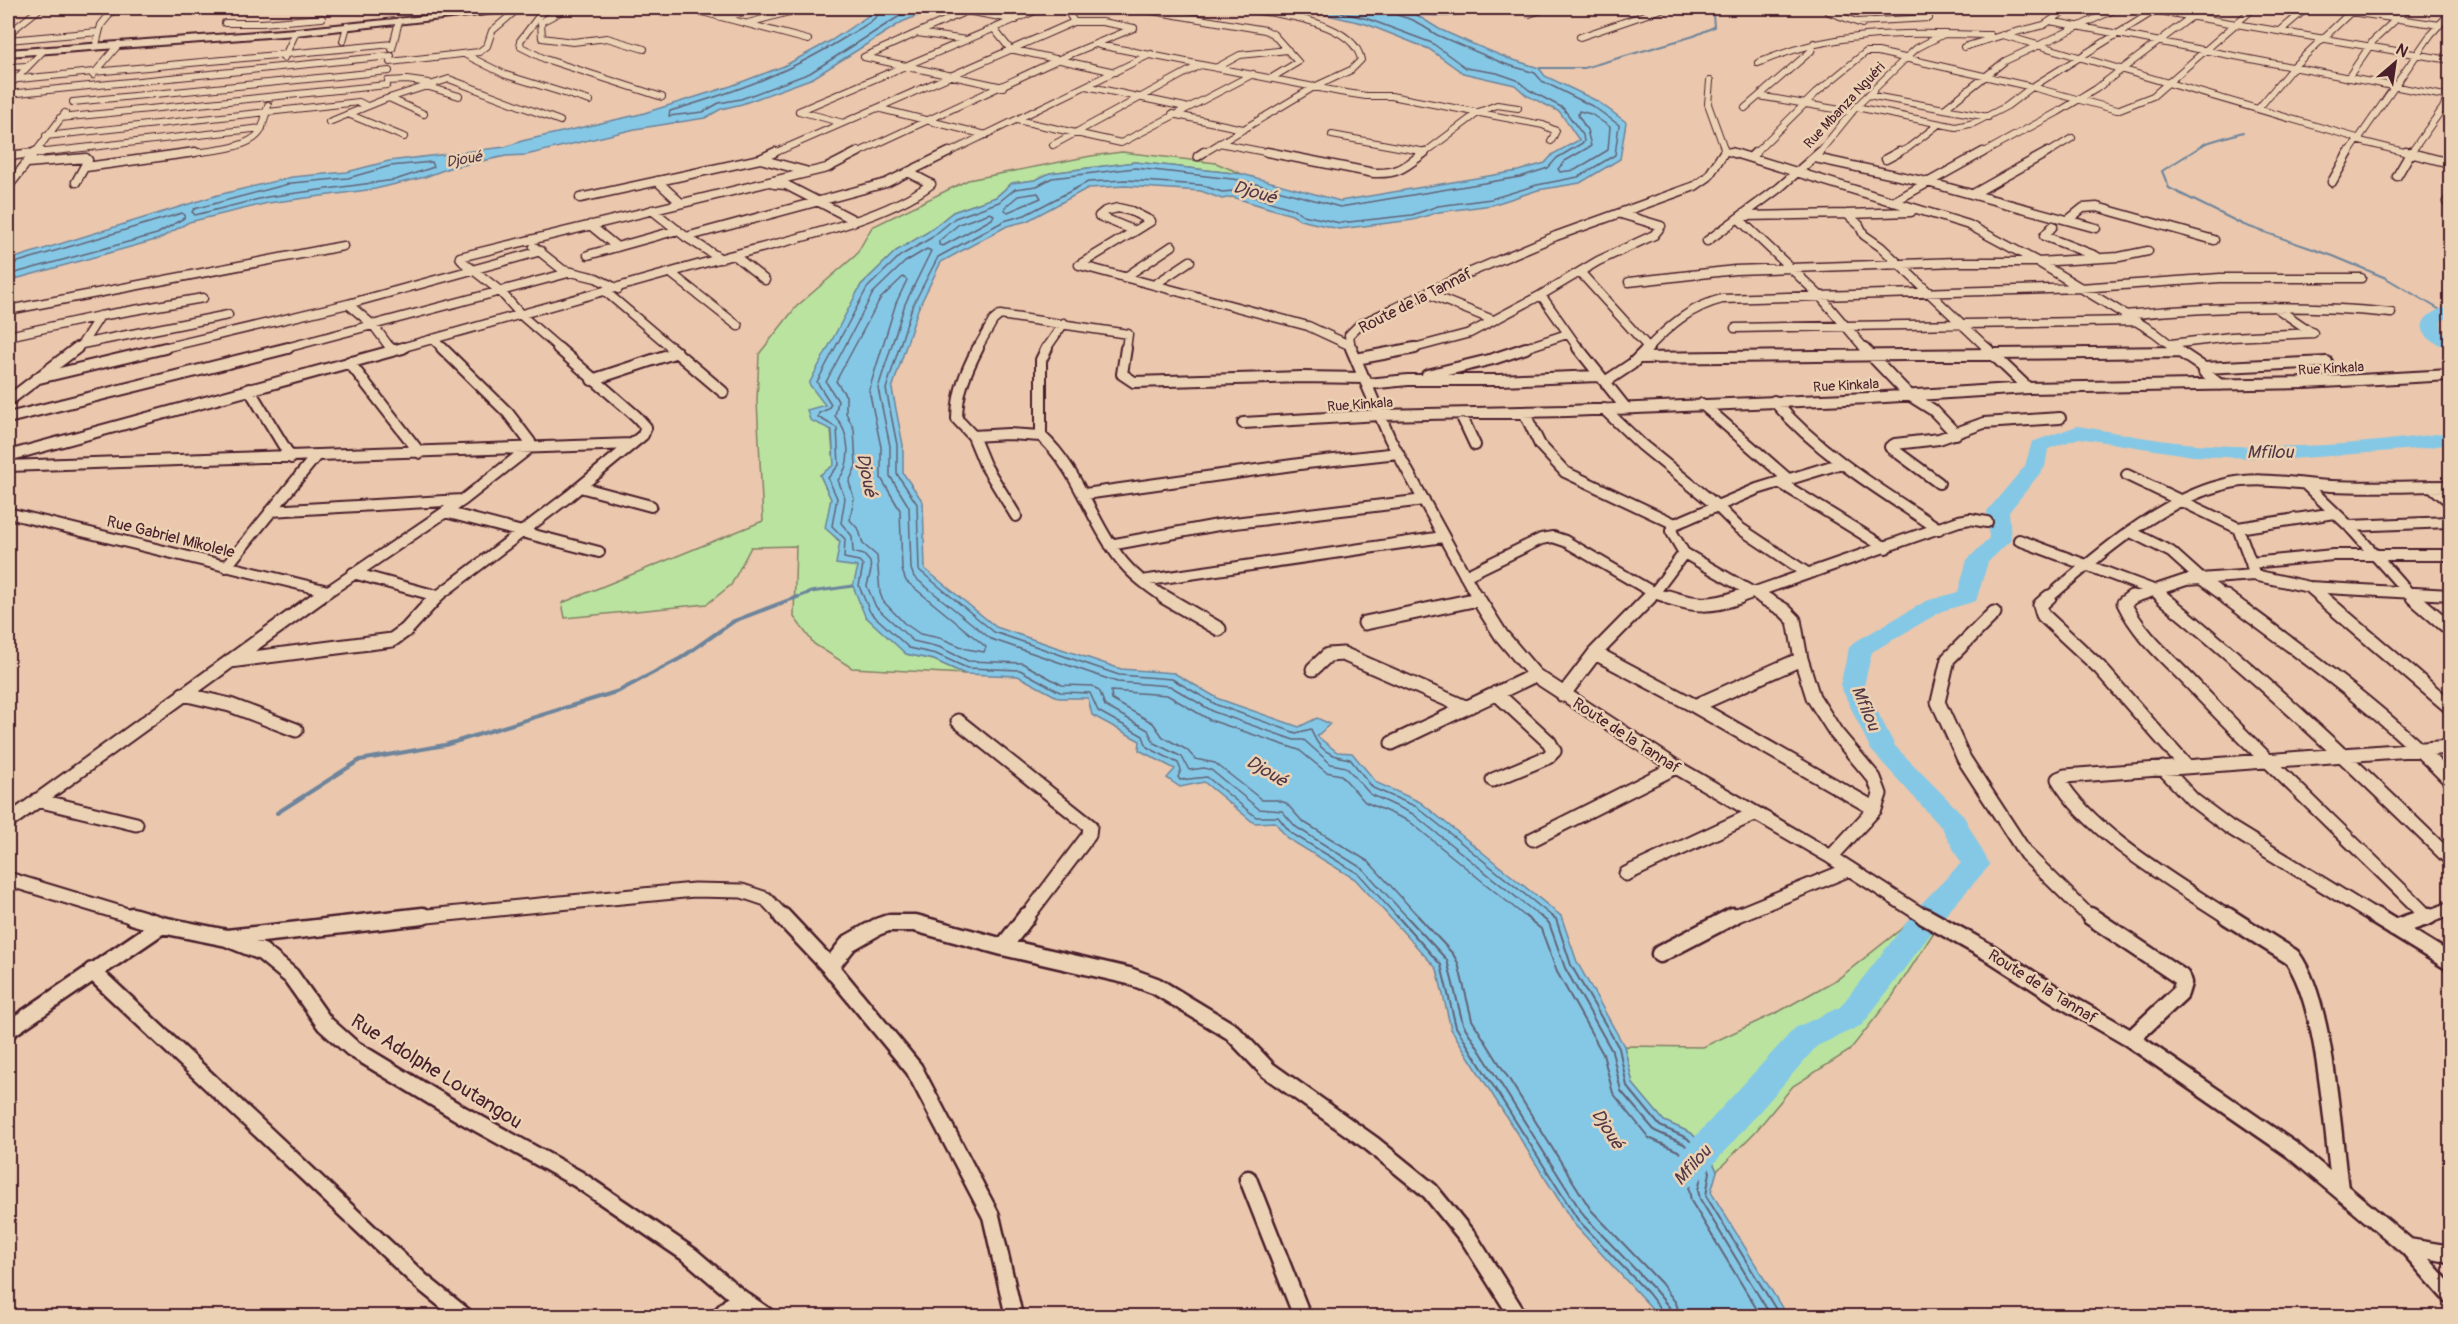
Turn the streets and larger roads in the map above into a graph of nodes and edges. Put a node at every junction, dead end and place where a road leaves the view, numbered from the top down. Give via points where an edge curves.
1 (115, 8) edge
2 (521, 8) edge
3 (545, 8) edge
4 (563, 8) edge
5 (687, 8) edge
6 (712, 8) edge
7 (759, 8) edge
8 (804, 8) edge
9 (1042, 8) edge
10 (1051, 8) edge
11 (1134, 8) edge
12 (1170, 8) edge
13 (1239, 8) edge
14 (1547, 8) edge
15 (1665, 8) edge
16 (1871, 8) edge
17 (2068, 8) edge
18 (2118, 8) edge
19 (2141, 8) edge
20 (2203, 8) edge
21 (2254, 8) edge
22 (2307, 8) edge
23 (2323, 8) edge
24 (2408, 8) edge
25 (2157, 9) edge
26 (2353, 9) edge
27 (38, 10) dead end
28 (700, 11) junction
29 (1160, 12) junction
30 (1270, 13) junction
31 (2451, 13) edge
32 (1529, 14) dead end
33 (2192, 16) junction
34 (724, 17) junction
35 (1262, 17) dead end
36 (322, 18) dead end
37 (1929, 18) dead end
38 (2400, 18) junction
39 (1016, 20) junction
40 (263, 21) junction
41 (399, 21) junction
42 (2050, 21) junction
43 (1074, 22) junction
44 (1254, 22) dead end
45 (1857, 22) junction
46 (225, 23) dead end
47 (747, 23) junction
48 (2234, 23) junction
49 (2440, 25) junction
50 (347, 26) junction
51 (2076, 26) junction
52 (1246, 27) junction
53 (994, 29) junction
54 (2280, 31) junction
55 (98, 32) junction
56 (296, 32) junction
57 (917, 33) junction
58 (1887, 33) junction
59 (8, 34) edge
60 (1945, 34) junction
61 (2116, 34) junction
62 (255, 35) junction
63 (2003, 35) junction
64 (1580, 38) dead end
65 (2324, 39) junction
66 (8, 40) edge
67 (808, 40) dead end
68 (966, 40) junction
69 (343, 41) dead end
70 (2158, 42) junction
71 (119, 44) junction
72 (393, 44) junction
73 (1098, 44) junction
74 (1815, 44) junction
75 (96, 45) junction
76 (2036, 45) junction
77 (2367, 46) junction
78 (1964, 47) dead end
79 (644, 49) dead end
80 (1010, 49) junction
81 (44, 50) junction
82 (1288, 50) junction
83 (2204, 51) junction
84 (8, 53) edge
85 (286, 54) junction
86 (1151, 54) junction
87 (2418, 54) junction
88 (466, 55) junction
89 (1906, 58) junction
90 (2080, 58) junction
91 (391, 59) junction
92 (2451, 60) edge
93 (1058, 61) junction
94 (1758, 63) dead end
95 (1200, 64) junction
96 (27, 66) junction
97 (907, 66) junction
98 (2292, 67) junction
99 (8, 68) edge
100 (281, 68) junction
101 (1216, 68) junction
102 (2121, 69) junction
103 (389, 71) junction
104 (96, 72) junction
105 (1115, 72) junction
106 (1253, 74) junction
107 (952, 75) junction
108 (1986, 76) junction
109 (1273, 77) junction
110 (2348, 78) junction
111 (11, 80) edge
112 (278, 81) junction
113 (1710, 81) dead end
114 (387, 83) junction
115 (2169, 84) junction
116 (428, 85) junction
117 (85, 86) junction
118 (1086, 86) junction
119 (1003, 87) junction
120 (1314, 87) junction
121 (2032, 87) junction
122 (2394, 87) junction
123 (8, 89) edge
124 (8, 94) edge
125 (1868, 95) junction
126 (2449, 95) edge
127 (459, 96) dead end
128 (1759, 96) junction
129 (271, 97) junction
130 (662, 97) dead end
131 (1139, 97) junction
132 (386, 99) junction
133 (2079, 99) junction
134 (590, 101) dead end
135 (73, 102) junction
136 (1806, 104) junction
137 (367, 106) junction
138 (1185, 107) junction
139 (877, 108) junction
140 (1518, 108) dead end
141 (1745, 108) dead end
142 (1944, 109) junction
143 (2258, 109) junction
144 (1854, 110) junction
145 (266, 112) junction
146 (1479, 112) junction
147 (348, 114) junction
148 (424, 114) dead end
149 (1172, 114) junction
150 (1988, 117) junction
151 (60, 118) junction
152 (929, 120) junction
153 (1017, 120) junction
154 (560, 121) dead end
155 (329, 122) dead end
156 (843, 123) junction
157 (1939, 124) junction
158 (262, 128) junction
159 (1241, 130) junction
160 (1074, 133) junction
161 (986, 135) junction
162 (1332, 135) dead end
163 (46, 136) junction
164 (404, 137) dead end
165 (2072, 138) dead end
166 (2357, 139) junction
167 (1551, 141) dead end
168 (1219, 143) junction
169 (1053, 145) dead end
170 (1426, 152) junction
171 (1725, 152) junction
172 (34, 153) junction
173 (2410, 153) junction
174 (8, 156) edge
175 (1198, 156) dead end
176 (1751, 157) junction
177 (1815, 158) junction
178 (760, 159) junction
179 (1886, 159) dead end
180 (27, 163) junction
181 (2451, 163) edge
182 (86, 167) junction
183 (19, 172) junction
184 (908, 172) junction
185 (1796, 172) junction
186 (812, 173) junction
187 (8, 174) edge
188 (2397, 176) dead end
189 (657, 181) junction
190 (76, 182) dead end
191 (788, 182) junction
192 (1927, 182) junction
193 (2332, 182) dead end
194 (8, 187) edge
195 (1973, 194) junction
196 (580, 198) dead end
197 (817, 202) junction
198 (1893, 202) junction
199 (681, 203) junction
200 (652, 210) junction
201 (1924, 212) junction
202 (1621, 214) junction
203 (1847, 214) junction
204 (1741, 218) junction
205 (854, 220) junction
206 (2068, 220) junction
207 (590, 225) junction
208 (2053, 226) dead end
209 (2096, 228) dead end
210 (678, 230) junction
211 (1135, 231) junction
212 (686, 237) junction
213 (2214, 240) dead end
214 (526, 241) junction
215 (1707, 241) dead end
216 (343, 246) dead end
217 (1172, 246) dead end
218 (617, 247) junction
219 (541, 251) junction
220 (2148, 251) dead end
221 (588, 255) dead end
222 (734, 255) junction
223 (2099, 258) junction
224 (721, 259) junction
225 (1190, 261) dead end
226 (2037, 262) junction
227 (1899, 264) junction
228 (1790, 268) junction
229 (474, 269) junction
230 (572, 272) junction
231 (1580, 272) junction
232 (672, 273) junction
233 (1124, 278) junction
234 (2361, 278) dead end
235 (765, 280) dead end
236 (1629, 282) dead end
237 (1154, 285) junction
238 (2080, 288) junction
239 (618, 289) junction
240 (500, 291) junction
241 (606, 292) junction
242 (1928, 292) junction
243 (1426, 293) junction
244 (1541, 295) junction
245 (1820, 296) junction
246 (203, 298) dead end
247 (348, 304) junction
248 (2276, 307) junction
249 (8, 310) edge
250 (2391, 313) dead end
251 (228, 315) dead end
252 (2125, 315) junction
253 (100, 316) junction
254 (522, 316) junction
255 (1493, 320) junction
256 (2135, 321) junction
257 (1064, 323) junction
258 (1960, 323) junction
259 (1845, 325) junction
260 (374, 326) junction
261 (738, 326) dead end
262 (1734, 328) dead end
263 (1567, 334) junction
264 (8, 336) edge
265 (433, 339) junction
266 (82, 344) junction
267 (2171, 344) junction
268 (1349, 345) junction
269 (1648, 347) junction
270 (392, 350) junction
271 (676, 352) junction
272 (2179, 352) junction
273 (1992, 354) junction
274 (1872, 357) junction
275 (1638, 358) junction
276 (1356, 359) junction
277 (349, 362) junction
278 (2327, 362) dead end
279 (2204, 368) junction
280 (2451, 375) edge
281 (39, 378) junction
282 (1602, 379) junction
283 (592, 380) junction
284 (1408, 380) junction
285 (1366, 381) junction
286 (2220, 385) junction
287 (2028, 388) junction
288 (249, 389) junction
289 (21, 390) junction
290 (8, 391) edge
291 (723, 392) dead end
292 (1909, 395) junction
293 (8, 401) edge
294 (1774, 401) junction
295 (1702, 404) junction
296 (1625, 407) junction
297 (1604, 409) junction
298 (1524, 412) junction
299 (1380, 415) junction
300 (1461, 415) junction
301 (8, 418) edge
302 (2060, 418) dead end
303 (1243, 423) dead end
304 (1956, 434) junction
305 (973, 436) junction
306 (1041, 436) junction
307 (632, 444) junction
308 (1475, 445) dead end
309 (528, 449) junction
310 (420, 453) junction
311 (1398, 453) junction
312 (8, 456) edge
313 (315, 457) junction
314 (291, 458) junction
315 (1842, 463) junction
316 (8, 466) edge
317 (2127, 476) dead end
318 (1784, 481) junction
319 (1939, 483) dead end
320 (2306, 485) junction
321 (2431, 486) junction
322 (2451, 486) edge
323 (580, 487) junction
324 (1085, 494) junction
325 (463, 500) junction
326 (1424, 500) junction
327 (2182, 502) junction
328 (2451, 502) edge
329 (651, 506) dead end
330 (1717, 506) junction
331 (270, 511) junction
332 (445, 512) junction
333 (8, 513) edge
334 (2335, 513) junction
335 (1016, 516) dead end
336 (1987, 522) dead end
337 (2451, 522) edge
338 (1675, 524) junction
339 (2349, 526) junction
340 (2238, 528) junction
341 (1939, 529) junction
342 (520, 532) junction
343 (2133, 533) junction
344 (1443, 537) junction
345 (2019, 540) dead end
346 (1110, 545) junction
347 (1886, 548) junction
348 (599, 552) dead end
349 (1684, 553) junction
350 (2374, 554) junction
351 (2451, 555) edge
352 (2251, 562) junction
353 (2085, 566) junction
354 (226, 567) junction
355 (353, 573) junction
356 (1807, 573) junction
357 (2254, 575) junction
358 (1465, 576) junction
359 (2201, 579) junction
360 (1142, 581) junction
361 (2309, 587) junction
362 (2153, 590) junction
363 (328, 591) junction
364 (1654, 593) junction
365 (1754, 594) junction
366 (2406, 594) junction
367 (437, 596) junction
368 (2451, 596) edge
369 (1478, 599) junction
370 (1994, 613) dead end
371 (1365, 623) dead end
372 (1219, 629) dead end
373 (2451, 630) edge
374 (1595, 653) junction
375 (1801, 659) junction
376 (230, 662) junction
377 (1313, 669) dead end
378 (1535, 675) junction
379 (1496, 693) junction
380 (183, 694) junction
381 (1563, 695) junction
382 (1695, 706) junction
383 (1466, 707) junction
384 (2451, 707) edge
385 (958, 721) dead end
386 (296, 730) dead end
387 (1392, 743) dead end
388 (2451, 747) edge
389 (2420, 749) junction
390 (2344, 755) junction
391 (2271, 762) junction
392 (2186, 766) junction
393 (1676, 767) junction
394 (2163, 768) junction
395 (1493, 780) dead end
396 (2451, 780) edge
397 (38, 800) junction
398 (1875, 809) junction
399 (1754, 814) junction
400 (8, 822) edge
401 (136, 824) dead end
402 (1533, 839) dead end
403 (1832, 857) junction
404 (2451, 859) edge
405 (1850, 869) junction
406 (1626, 874) dead end
407 (8, 879) edge
408 (2451, 909) edge
409 (2427, 916) junction
410 (162, 925) junction
411 (2394, 928) junction
412 (227, 938) junction
413 (1003, 947) junction
414 (1660, 954) dead end
415 (2451, 962) edge
416 (830, 967) junction
417 (92, 971) junction
418 (8, 1030) edge
419 (2130, 1039) junction
420 (1248, 1179) dead end
421 (2340, 1189) junction
422 (2408, 1247) junction
423 (2451, 1254) edge
424 (2451, 1294) edge
425 (739, 1297) junction
426 (464, 1317) edge
427 (720, 1317) edge
428 (766, 1317) edge
429 (1014, 1317) edge
430 (1302, 1317) edge
431 (1518, 1317) edge

1 - 55 street
2 - 41 street
2 - 88 street via 492,31 484,50
3 - 130 street via 520,41 521,47 545,59
4 - 79 street via 541,22 542,38 573,42 607,39
5 - 28 street
6 - 28 street
7 - 34 street
8 - 47 street
9 - 39 street
10 - 43 street via 1068,12
11 - 29 street
12 - 29 street
13 - 30 street
14 - 32 street
15 - 64 street
16 - 45 street via 1829,12
17 - 42 street
18 - 51 street
19 - 25 street
20 - 33 street
21 - 48 street
22 - 54 street
23 - 26 street
24 - 38 street
25 - 33 street
25 - 61 street
26 - 38 street
26 - 65 street
27 - 59 street
28 - 34 street
29 - 52 street
30 - 35 street
30 - 120 street via 1327,26 1361,55 1351,69
31 - 49 street
33 - 48 street
33 - 70 street
34 - 47 street
36 - 40 street
37 - 45 street
38 - 49 street
38 - 77 street
39 - 53 street
39 - 57 street via 967,11
40 - 46 street
40 - 62 street
41 - 50 street
41 - 72 street
42 - 51 street
42 - 63 street via 2034,29
43 - 73 street via 1134,28
43 - 80 street
44 - 52 street
45 - 58 street
47 - 67 street
48 - 54 street
48 - 83 street
49 - 87 street
50 - 56 street
50 - 69 street
51 - 61 street
51 - 76 street
52 - 82 street via 1270,31
53 - 68 street
53 - 80 street
54 - 65 street
55 - 66 street
55 - 75 street
56 - 62 street
56 - 85 street
57 - 68 street
57 - 97 street via 864,57
58 - 60 street
58 - 74 street
60 - 63 street
60 - 89 street, Rue Mbanza Nguéri
61 - 70 street
61 - 90 street
62 - 71 street
63 - 76 street
63 - 78 street
65 - 77 street
65 - 98 street
68 - 97 street
70 - 83 street
70 - 102 street
71 - 75 street
71 - 104 street
72 - 85 street
72 - 91 street
73 - 86 street
73 - 93 street
74 - 94 street
74 - 128 street
75 - 81 street
76 - 90 street
76 - 108 street
77 - 87 street
77 - 110 street
80 - 93 street
80 - 107 street
81 - 84 street
81 - 96 street
82 - 101 street via 1240,55
82 - 109 street via 1298,62
83 - 98 street
83 - 115 street
85 - 100 street
85 - 104 street
86 - 95 street
86 - 105 street
87 - 92 street
87 - 122 street
88 - 91 street
88 - 134 street via 513,76
89 - 108 street
89 - 125 street, Rue Mbanza Nguéri
89 - 136 street via 1866,52
90 - 102 street
90 - 121 street
91 - 100 street
91 - 103 street
93 - 105 street
93 - 119 street
95 - 101 street
95 - 131 street
96 - 99 street
96 - 111 street
97 - 107 street
97 - 156 street via 799,111
98 - 110 street
98 - 143 street
100 - 112 street
100 - 117 street
101 - 106 street
102 - 115 street
102 - 133 street
103 - 112 street
103 - 114 street
104 - 111 street
104 - 117 street
105 - 118 street
106 - 109 street
106 - 138 street via 1197,105
107 - 119 street
107 - 139 street
108 - 121 street
108 - 142 street
109 - 120 street
110 - 122 street
111 - 123 street
112 - 129 street
112 - 135 street
113 - 171 street via 1708,104
114 - 116 street via 407,80
114 - 129 street
114 - 132 street
115 - 133 street via 2153,96 2117,110
115 - 143 street
116 - 127 street
116 - 132 street
116 - 154 street via 449,79
117 - 124 street
117 - 135 street
118 - 131 street
118 - 153 street
119 - 152 street
120 - 146 street
120 - 159 street
121 - 133 street
121 - 150 street
122 - 126 street
122 - 166 street
125 - 142 street
125 - 144 street, Rue Mbanza Nguéri
126 - 173 street
128 - 136 street
128 - 141 street
129 - 145 street
129 - 151 street
131 - 138 street
131 - 160 street
132 - 137 street
132 - 148 street
133 - 192 street
135 - 151 street
136 - 144 street
136 - 176 street
137 - 145 street via 359,102
137 - 147 street
138 - 149 street
139 - 152 street
139 - 156 street
140 - 146 street via 1497,105
142 - 150 street
143 - 166 street
144 - 157 street
144 - 177 street, Rue Mbanza Nguéri
145 - 158 street
145 - 163 street
146 - 167 street via 1552,128 1556,135
146 - 170 street
147 - 155 street
147 - 164 street
149 - 159 street
149 - 160 street via 1121,143
150 - 157 street via 1963,127
151 - 163 street
152 - 161 street
152 - 186 street
153 - 160 street
153 - 161 street
156 - 178 street
157 - 179 street
158 - 172 street
158 - 182 street via 257,138 234,147
159 - 168 street
160 - 169 street
161 - 184 street
162 - 170 street
163 - 172 street
165 - 195 street
166 - 173 street
166 - 193 street
168 - 170 street via 1386,174 1398,172
168 - 175 street
171 - 176 street
171 - 202 street, Route de la Tannaf via 1708,177 1695,186
172 - 174 street
172 - 180 street
173 - 181 street
173 - 188 street
176 - 185 street
177 - 185 street, Rue Mbanza Nguéri
177 - 192 street
178 - 186 street
178 - 189 street
180 - 182 street via 86,158
180 - 183 street
182 - 190 street
183 - 187 street
183 - 194 street
184 - 197 street via 886,183
184 - 205 street via 932,184
185 - 198 street
185 - 204 street, Rue Mbanza Nguéri
186 - 191 street
189 - 196 street
189 - 199 street
191 - 197 street
191 - 199 street
192 - 195 street
192 - 198 street
195 - 206 street
197 - 205 street
197 - 212 street
198 - 201 street
199 - 200 street
200 - 207 street
200 - 210 street
201 - 203 street
201 - 226 street via 1969,225
202 - 231 street via 1661,226 1654,236
202 - 243 street, Route de la Tannaf via 1556,236
203 - 204 street
203 - 227 street via 1864,235
204 - 215 street, Rue Mbanza Nguéri
204 - 228 street
205 - 222 street
206 - 209 street
206 - 213 street via 2083,208 2097,207
207 - 214 street
207 - 218 street
208 - 223 street via 2044,236
210 - 212 street
210 - 218 street
211 - 211 street via 1151,221 1118,207 1099,215
211 - 233 street via 1079,265
212 - 224 street
214 - 219 street
214 - 229 street via 462,255 460,259
216 - 249 street
217 - 233 street
218 - 221 street
219 - 229 street
219 - 230 street via 558,267
220 - 223 street
222 - 224 street
222 - 235 street
223 - 226 street
224 - 232 street
225 - 237 street
226 - 227 street
226 - 238 street
227 - 228 street
227 - 242 street
228 - 236 street
228 - 245 street
229 - 240 street
229 - 247 street
230 - 239 street
230 - 240 street
231 - 244 street
231 - 269 street
232 - 239 street
232 - 261 street
233 - 237 street
234 - 238 street via 2161,281
237 - 268 street via 1308,326
238 - 242 street
238 - 252 street
239 - 241 street
240 - 254 street
240 - 260 street
241 - 254 street
241 - 271 street
242 - 245 street
242 - 258 street
243 - 255 street
243 - 268 street, Route de la Tannaf via 1359,325 1349,335
244 - 255 street
244 - 263 street
245 - 259 street
245 - 269 street via 1708,301 1684,314
246 - 253 street
247 - 260 street
247 - 281 street
248 - 250 street
248 - 252 street
248 - 267 street via 2313,333
251 - 266 street
252 - 256 street
253 - 264 street
253 - 266 street
254 - 265 street
254 - 283 street
255 - 276 street via 1470,333 1438,343
256 - 258 street
256 - 267 street
257 - 285 street via 1128,334 1122,374 1134,382 1302,377
257 - 305 street via 1007,314 996,317 966,370 957,402 957,419
257 - 306 street via 1041,360
258 - 259 street
258 - 273 street
259 - 262 street
259 - 274 street
260 - 270 street
260 - 301 street
263 - 282 street
263 - 284 street via 1493,359
265 - 270 street
265 - 309 street via 508,413 530,442
266 - 281 street
267 - 272 street
268 - 276 street, Route de la Tannaf
269 - 275 street
270 - 277 street
271 - 283 street
271 - 291 street
272 - 273 street
272 - 279 street
273 - 274 street
273 - 287 street
274 - 275 street
274 - 292 street
275 - 282 street
276 - 285 street, Route de la Tannaf
277 - 288 street
277 - 310 street
278 - 279 street
279 - 286 street
280 - 286 street, Rue Kinkala
281 - 289 street
282 - 284 street
282 - 296 street
283 - 307 street via 646,427
284 - 285 street
285 - 299 street, Route de la Tannaf
286 - 287 street, Rue Kinkala
287 - 292 street, Rue Kinkala
288 - 312 street
288 - 314 street
289 - 290 street
289 - 293 street
292 - 294 street, Rue Kinkala
292 - 304 street via 1933,410
294 - 295 street, Rue Kinkala
294 - 315 street via 1797,427
295 - 296 street, Rue Kinkala
295 - 318 street
296 - 297 street, Rue Kinkala
297 - 298 street, Rue Kinkala
297 - 330 street
298 - 300 street, Rue Kinkala
298 - 338 street via 1551,462
299 - 300 street, Rue Kinkala
299 - 303 street, Rue Kinkala
299 - 311 street, Route de la Tannaf
300 - 308 street
302 - 304 street via 1984,423
304 - 319 street via 1890,447
305 - 306 street
305 - 335 street via 985,465
306 - 324 street via 1058,449
307 - 309 street
307 - 323 street
309 - 310 street
309 - 325 street
310 - 313 street
311 - 324 street
311 - 326 street, Route de la Tannaf
313 - 314 street
313 - 331 street
314 - 316 street
315 - 318 street
315 - 341 street
317 - 327 street
318 - 330 street
318 - 347 street via 1816,507
320 - 321 street
320 - 327 street via 2264,480 2224,484
320 - 334 street
321 - 322 street
321 - 328 street
323 - 329 street
323 - 342 street
324 - 346 street
325 - 331 street
325 - 332 street
326 - 344 street, Route de la Tannaf
326 - 346 street via 1218,525
327 - 340 street
327 - 343 street
330 - 338 street
330 - 356 street via 1760,544
331 - 354 street
332 - 342 street
332 - 355 street
333 - 354 street, Rue Gabriel Mikolele
334 - 339 street
334 - 340 street
336 - 341 street via 1970,519
337 - 339 street
338 - 349 street via 1671,531
339 - 350 street
340 - 352 street
341 - 347 street
342 - 348 street
342 - 367 street
343 - 353 street
343 - 359 street via 2171,552
344 - 358 street, Route de la Tannaf
344 - 360 street
345 - 353 street
346 - 360 street
347 - 356 street
349 - 364 street
349 - 365 street
350 - 351 street
350 - 352 street
350 - 366 street
352 - 357 street
353 - 362 street
353 - 392 street via 2040,605 2043,615 2100,668
354 - 363 street, Rue Gabriel Mikolele
355 - 363 street
355 - 367 street
356 - 365 street
357 - 359 street
357 - 361 street
358 - 364 street via 1541,539 1553,537
358 - 369 street, Route de la Tannaf
359 - 362 street
359 - 389 street via 2306,656
360 - 372 street
361 - 366 street
361 - 384 street
362 - 390 street via 2224,647
362 - 391 street via 2130,598 2124,603 2127,611 2217,712
363 - 376 street
364 - 365 street via 1683,602 1717,605
364 - 374 street
365 - 375 street via 1794,620
366 - 368 street
366 - 373 street
367 - 376 street via 392,640
369 - 371 street
369 - 378 street, Route de la Tannaf via 1501,635
370 - 419 street via 1948,659 1938,702 1964,759 2026,854 2094,920 2181,977 2180,993
374 - 381 street
374 - 382 street
375 - 382 street
375 - 398 street via 1813,697 1836,733 1874,778 1880,794
376 - 380 street
377 - 383 street via 1328,655 1343,654
378 - 379 street
378 - 381 street, Route de la Tannaf
379 - 383 street
379 - 395 street via 1554,751
380 - 386 street via 230,705
380 - 397 street
381 - 393 street, Route de la Tannaf
382 - 398 street
383 - 387 street
385 - 413 street via 1090,826 1089,835
388 - 389 street
389 - 390 street
389 - 396 street
390 - 391 street
390 - 404 street
391 - 392 street
391 - 409 street
392 - 394 street
393 - 399 street, Route de la Tannaf
393 - 402 street
394 - 411 street via 2193,800 2229,827
394 - 421 street via 2065,776 2058,779 2059,787 2150,864 2298,964 2317,1024 2325,1066
397 - 400 street
397 - 401 street
398 - 403 street
399 - 403 street, Route de la Tannaf
399 - 406 street
403 - 405 street, Route de la Tannaf
405 - 414 street via 1736,915
405 - 419 street, Route de la Tannaf
407 - 410 street, Rue Adolphe Loutangou
408 - 409 street
409 - 411 street
410 - 412 street, Rue Adolphe Loutangou
410 - 417 street
411 - 415 street
412 - 416 street via 683,891 742,891 766,899
412 - 425 street, Rue Adolphe Loutangou via 262,952 291,976 325,1024 352,1048 579,1179 691,1256
413 - 416 street via 915,923 888,923 849,943
413 - 431 street via 1129,976 1156,986 1232,1032 1268,1070 1430,1191 1470,1240
416 - 429 street via 914,1069 991,1216
417 - 418 street
417 - 426 street via 413,1274
419 - 421 street, Route de la Tannaf via 2292,1150
420 - 430 street
421 - 422 street, Route de la Tannaf
422 - 423 street
422 - 424 street, Route de la Tannaf
425 - 427 street
425 - 428 street, Rue Adolphe Loutangou

